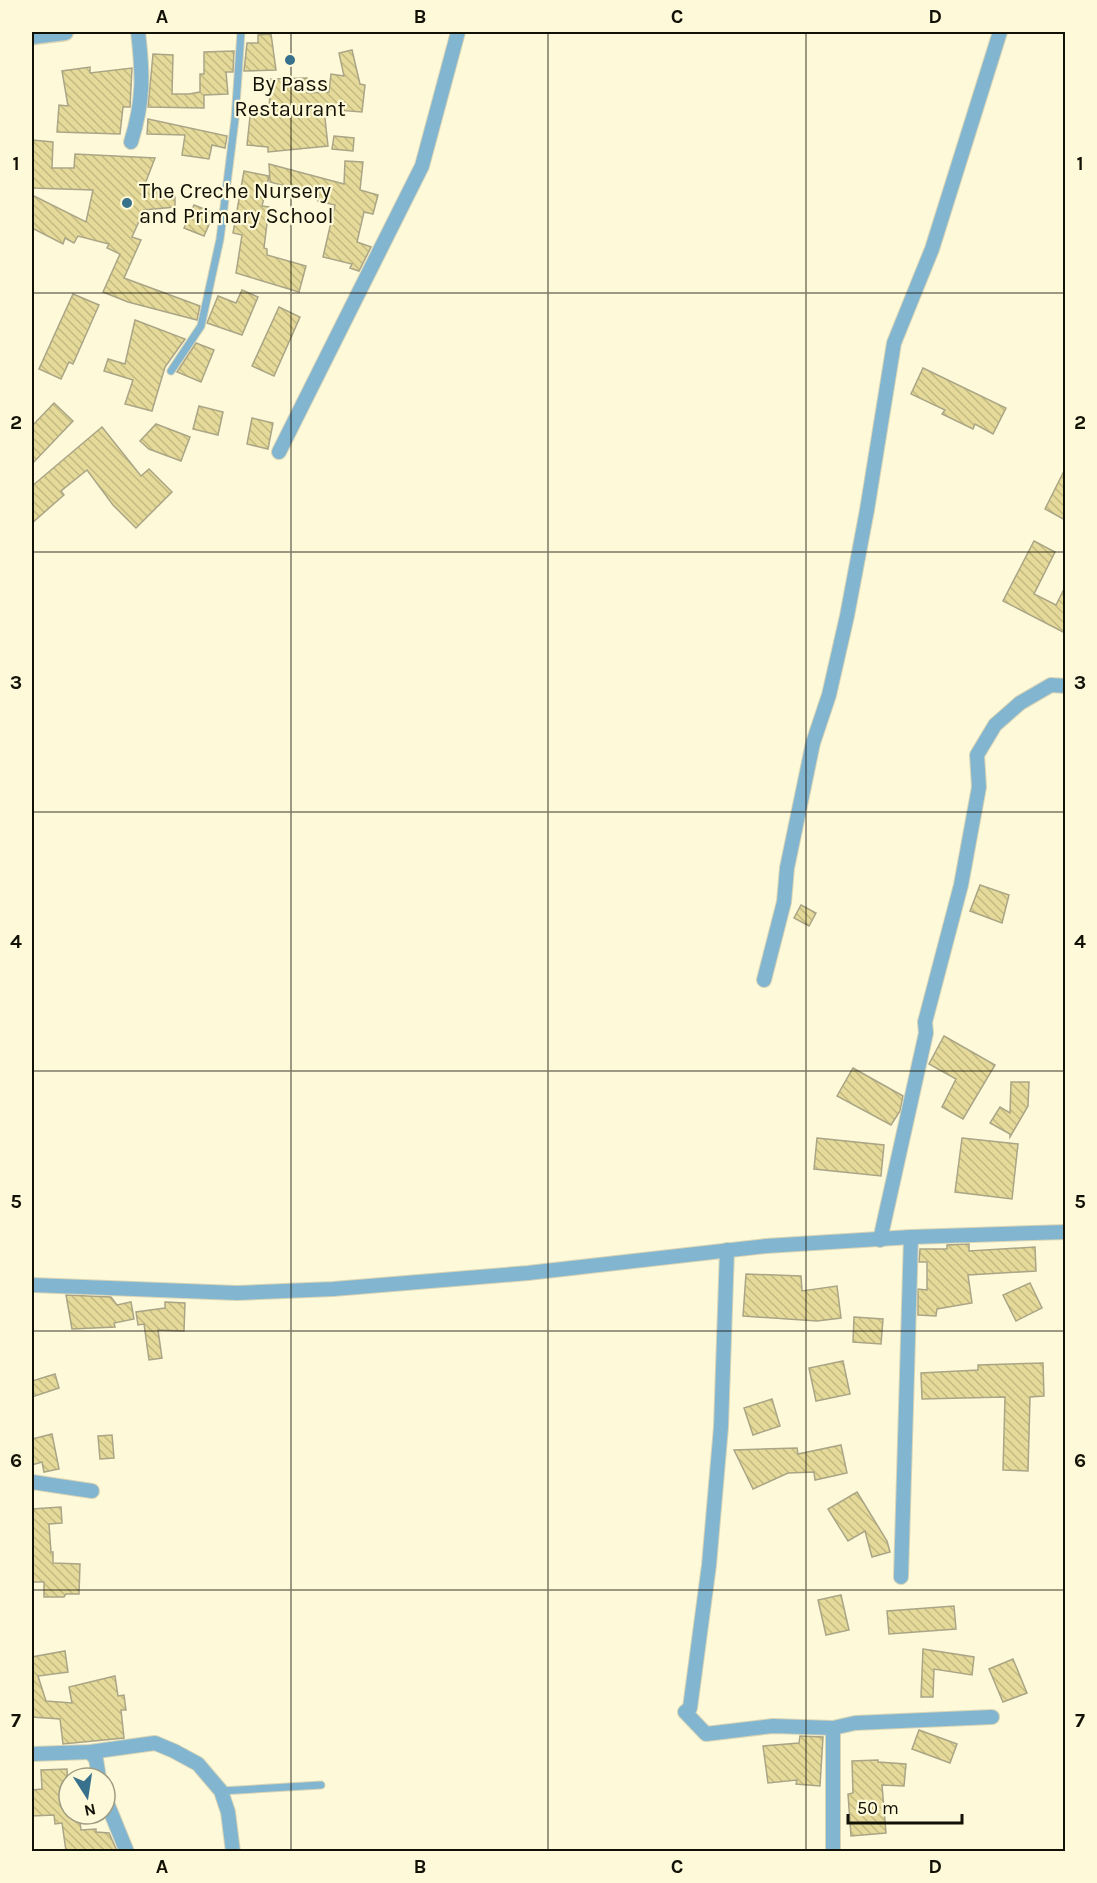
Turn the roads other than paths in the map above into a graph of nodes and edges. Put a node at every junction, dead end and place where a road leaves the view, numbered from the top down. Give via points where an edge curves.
1 (65, 32) edge
2 (138, 32) edge
3 (241, 32) edge
4 (458, 32) edge
5 (1000, 32) edge
6 (32, 36) edge
7 (131, 142) dead end
8 (171, 371) dead end
9 (279, 452) dead end
10 (1065, 686) edge
11 (764, 980) dead end
12 (1065, 1232) edge
13 (911, 1237) junction
14 (880, 1240) junction
15 (727, 1250) junction
16 (32, 1285) edge
17 (32, 1482) edge
18 (92, 1491) dead end
19 (901, 1576) dead end
20 (992, 1717) dead end
21 (833, 1728) junction
22 (90, 1752) junction
23 (32, 1754) edge
24 (97, 1766) edge
25 (321, 1785) dead end
26 (221, 1791) junction
27 (117, 1826) edge
28 (127, 1851) edge
29 (233, 1851) edge
30 (833, 1851) edge

1 - 6 street
2 - 7 street via 144,77 141,111
3 - 8 lane via 220,239 201,326
4 - 9 street via 422,166
5 - 11 street via 928,260 894,343 847,616 829,695 813,743 782,911
10 - 14 street via 1051,684 1020,703 995,725 977,755 979,787 961,885 925,1022 926,1033
12 - 13 street
13 - 14 street
13 - 19 street
14 - 15 street
15 - 16 street via 528,1273 333,1289 237,1293
15 - 21 street via 721,1427 709,1564 690,1708 686,1712 706,1734 773,1726
17 - 18 street
20 - 21 street via 855,1722
21 - 30 street
22 - 23 street
22 - 24 street
22 - 26 street via 155,1743 198,1764
25 - 26 lane
26 - 29 street
27 - 28 street

